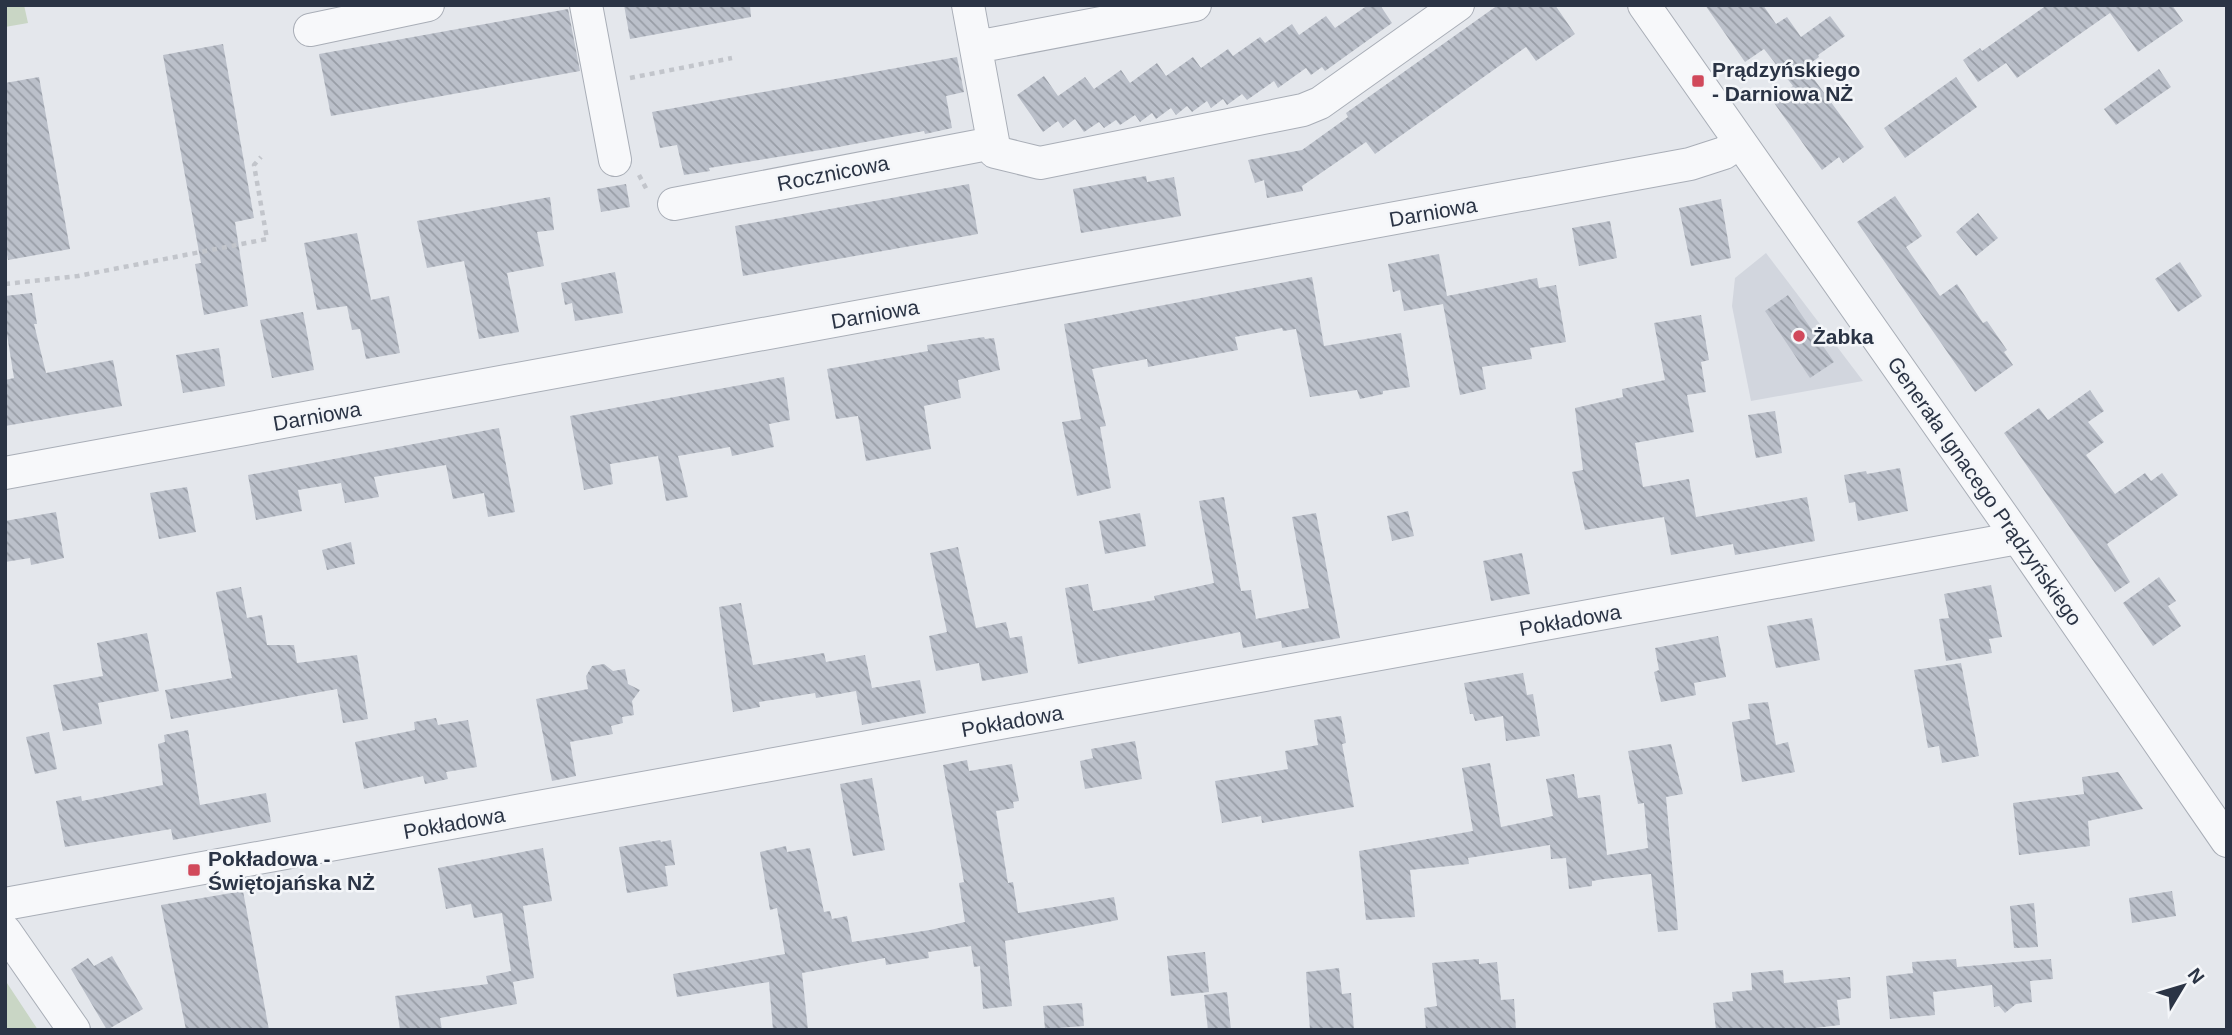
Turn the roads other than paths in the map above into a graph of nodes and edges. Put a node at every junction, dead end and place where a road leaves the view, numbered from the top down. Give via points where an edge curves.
1 (586, 5) edge
2 (968, 5) edge
3 (1195, 5) edge
4 (1458, 5) edge
5 (1644, 5) edge
6 (412, 7) edge
7 (310, 30) dead end
8 (976, 47) junction
9 (1740, 142) junction
10 (994, 147) junction
11 (615, 160) dead end
12 (674, 204) dead end
13 (5, 473) edge
14 (2018, 538) junction
15 (2227, 841) edge
16 (5, 904) edge
17 (5, 932) edge
18 (74, 1030) edge

1 - 11 street
2 - 8 street
3 - 8 street
4 - 10 street via 1320,103 1303,110 1040,163
5 - 9 street, Generała Ignacego Prądzyńskiego
6 - 7 street
8 - 10 street
9 - 13 street, Darniowa via 1711,159 1677,167
9 - 14 street, Generała Ignacego Prądzyńskiego
10 - 12 street, Rocznicowa
14 - 15 street, Generała Ignacego Prądzyńskiego
14 - 16 street, Pokładowa
17 - 18 street

